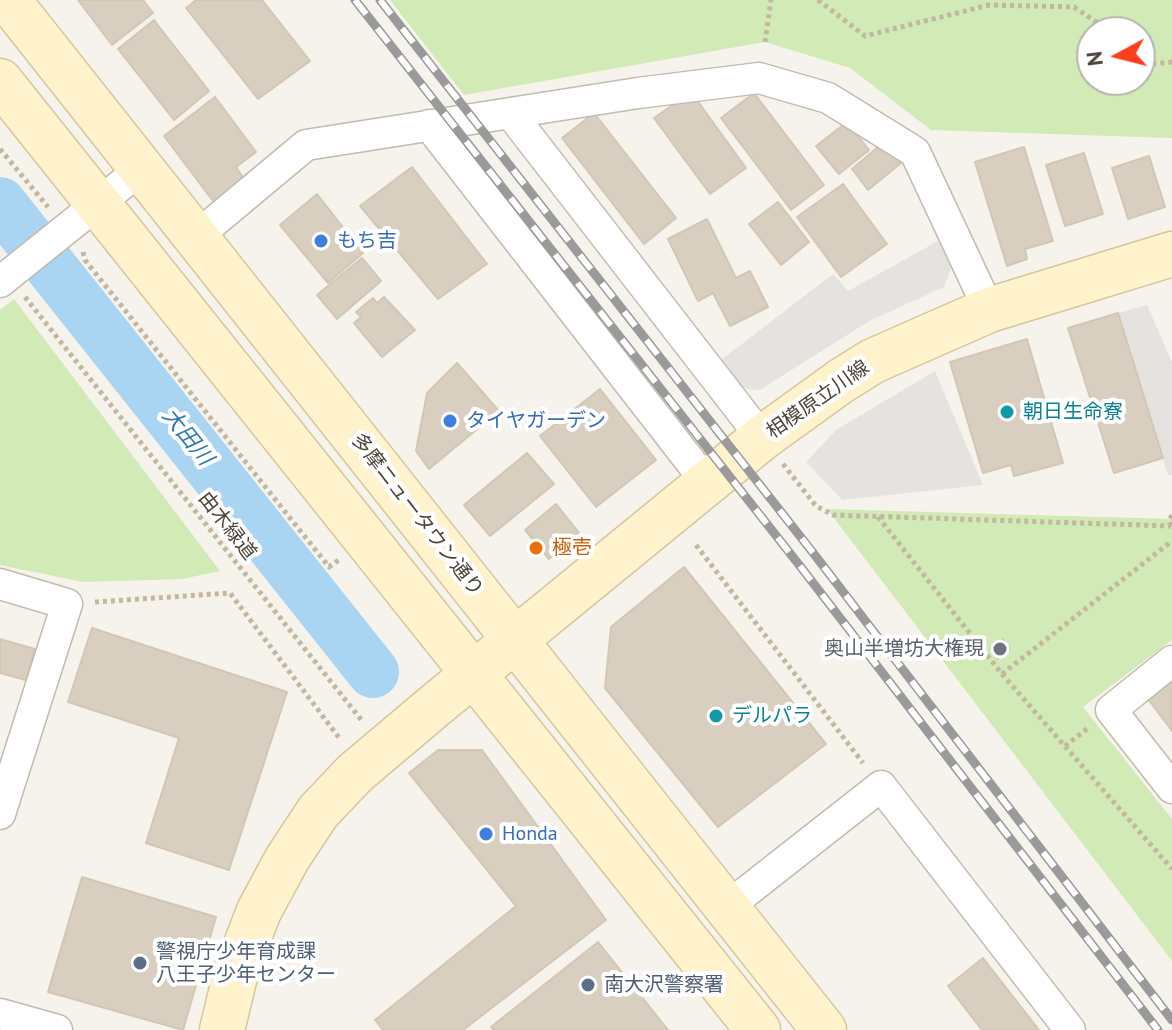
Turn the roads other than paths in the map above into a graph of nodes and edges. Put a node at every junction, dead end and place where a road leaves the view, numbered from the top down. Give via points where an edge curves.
1 (8, 0) edge
2 (0, 81) edge
3 (511, 114) junction
4 (429, 125) junction
5 (141, 169) junction
6 (98, 204) junction
7 (197, 236) junction
8 (1172, 254) edge
9 (4, 278) edge
10 (989, 310) junction
11 (772, 451) junction
12 (708, 484) junction
13 (0, 584) edge
14 (516, 640) junction
15 (1172, 661) edge
16 (473, 675) junction
17 (1172, 788) edge
18 (0, 814) edge
19 (727, 907) junction
20 (0, 1014) edge
21 (57, 1030) edge
22 (222, 1030) edge
23 (758, 1030) edge
24 (824, 1030) edge
25 (1070, 1030) edge

1 - 5 main road, 多摩ニュータウン通り
2 - 6 main road
3 - 4 street
3 - 10 street via 759,78 828,98 915,152
3 - 11 street
4 - 7 street via 306,145
4 - 12 street
5 - 6 street
5 - 7 main road, 多摩ニュータウン通り
6 - 9 street
6 - 16 main road
7 - 14 main road, 多摩ニュータウン通り
8 - 10 main road, 相模原立川線
10 - 11 main road, 相模原立川線 via 873,361 805,406
11 - 12 main road, 相模原立川線
12 - 14 main road, 相模原立川線
13 - 18 street via 67,604
14 - 16 main road, 相模原立川線
14 - 19 main road, 多摩ニュータウン通り
15 - 17 street via 1111,710
16 - 22 main road, 相模原立川線 via 355,773 318,812 259,911 237,968
16 - 23 main road
19 - 24 main road, 多摩ニュータウン通り
19 - 25 street via 881,786
20 - 21 street

